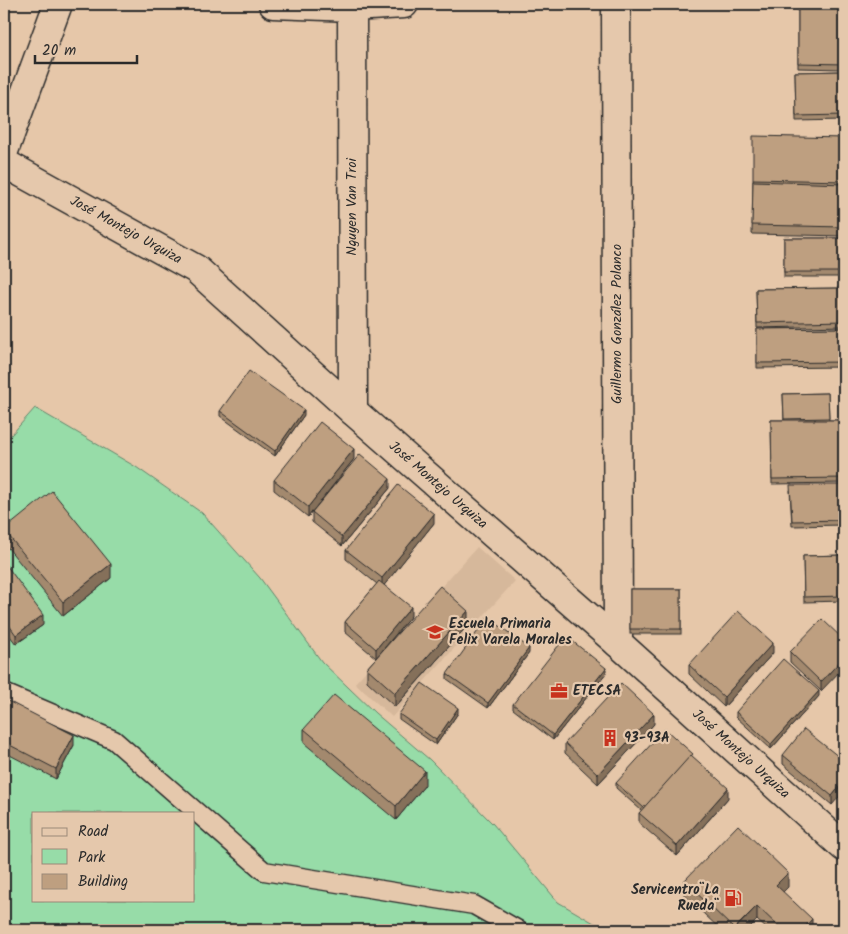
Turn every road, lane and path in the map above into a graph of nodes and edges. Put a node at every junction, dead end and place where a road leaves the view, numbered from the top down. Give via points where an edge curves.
1 (58, 4) edge
2 (274, 4) edge
3 (404, 4) edge
4 (616, 4) edge
5 (352, 5) edge
6 (4, 151) edge
7 (4, 163) edge
8 (353, 410) junction
9 (618, 643) junction
10 (4, 692) edge
11 (844, 846) edge
12 (518, 930) edge

1 - 6 street
2 - 5 street
3 - 5 street
4 - 9 street, Guillermo González Polanco
5 - 8 street, Nguyen Van Troi
7 - 8 street, José Montejo Urquiza via 196,269
8 - 9 street, José Montejo Urquiza
9 - 11 street, José Montejo Urquiza
10 - 12 lane via 114,740 264,870 474,905

